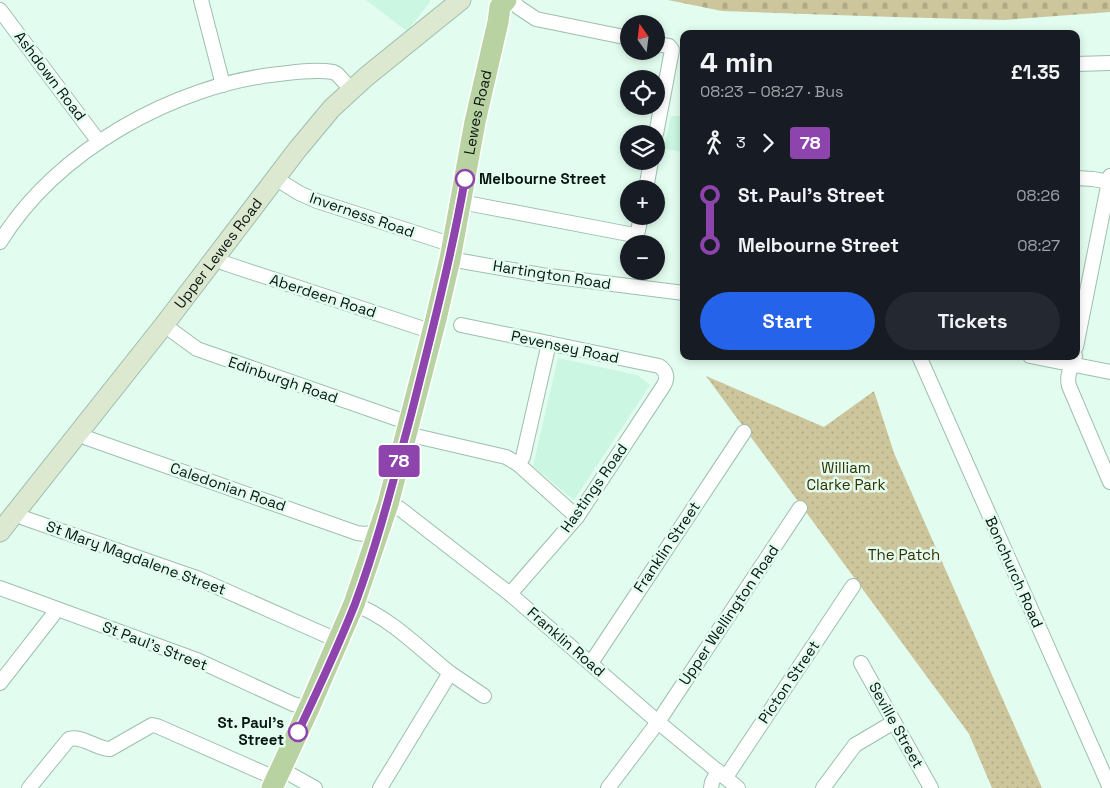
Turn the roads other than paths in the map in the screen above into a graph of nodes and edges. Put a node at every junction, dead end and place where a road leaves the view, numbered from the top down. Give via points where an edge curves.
1 (200, 0) edge
2 (461, 0) edge
3 (503, 2) edge
4 (0, 10) edge
5 (620, 36) edge
6 (665, 45) edge
7 (1110, 63) edge
8 (1080, 64) edge
9 (223, 85) junction
10 (352, 89) junction
11 (658, 125) edge
12 (99, 142) junction
13 (275, 178) junction
14 (1080, 178) edge
15 (1109, 179) edge
16 (461, 202) junction
17 (639, 225) edge
18 (0, 242) edge
19 (451, 252) junction
20 (215, 258) junction
21 (680, 293) edge
22 (164, 325) junction
23 (461, 325) dead end
24 (1080, 328) edge
25 (432, 332) junction
26 (550, 343) junction
27 (921, 360) edge
28 (1074, 360) edge
29 (1110, 372) edge
30 (666, 374) joint
31 (408, 428) junction
32 (79, 432) junction
33 (744, 432) dead end
34 (518, 464) junction
35 (1110, 482) edge
36 (388, 504) junction
37 (800, 508) dead end
38 (16, 512) junction
39 (577, 517) junction
40 (0, 532) edge
41 (379, 532) junction
42 (853, 586) dead end
43 (0, 588) edge
44 (510, 594) junction
45 (354, 604) junction
46 (55, 610) junction
47 (339, 641) junction
48 (591, 663) junction
49 (861, 663) dead end
50 (450, 674) junction
51 (0, 683) edge
52 (484, 696) dead end
53 (309, 708) junction
54 (658, 722) junction
55 (894, 722) junction
56 (722, 774) junction
57 (273, 777) edge
58 (29, 788) edge
59 (315, 788) edge
60 (380, 788) edge
61 (608, 788) edge
62 (711, 788) edge
63 (738, 788) edge
64 (823, 788) edge
65 (931, 788) edge
66 (1110, 788) edge

1 - 9 street
2 - 10 street, Upper Lewes Road
3 - 5 street via 536,19
3 - 16 main road, Lewes Road via 475,122
4 - 12 street, Ashdown Road
6 - 11 street via 672,50
7 - 8 street
9 - 10 street via 271,74 329,71 338,74
9 - 12 street via 156,110
10 - 13 street, Upper Lewes Road
12 - 18 street via 39,193
13 - 19 street, Inverness Road via 317,201
13 - 20 street, Upper Lewes Road
14 - 15 street
15 - 24 street
16 - 17 street via 634,234
16 - 19 main road, Lewes Road
19 - 21 street, Hartington Road via 541,275
19 - 25 main road, Lewes Road
20 - 22 street, Upper Lewes Road
20 - 25 street, Aberdeen Road
22 - 31 street, Edinburgh Road via 197,349
22 - 32 street, Upper Lewes Road
23 - 26 street, Pevensey Road
25 - 31 main road, Lewes Road
26 - 30 street, Pevensey Road via 659,366
26 - 34 street
27 - 66 street, Bonchurch Road
28 - 29 street
28 - 35 street via 1067,375 1069,386
30 - 39 street, Hastings Road via 664,385
31 - 34 street, Edinburgh Road via 506,457
31 - 36 main road, Lewes Road
32 - 38 street, Upper Lewes Road
32 - 41 street, Caledonian Road via 87,438 357,533
33 - 48 street, Franklin Street
34 - 39 street, Edinburgh Road
36 - 41 main road, Lewes Road
36 - 44 street, Franklin Road via 399,508
37 - 54 street, Upper Wellington Road
38 - 40 street, Upper Lewes Road
38 - 47 street, St Mary Magdalene Street via 24,518 197,578
39 - 44 street, Hastings Road
41 - 45 main road, Lewes Road
42 - 56 street, Picton Street
43 - 46 street, St Paul's Street
44 - 48 street, Franklin Road
45 - 47 main road, Lewes Road
45 - 50 street via 384,619
46 - 51 street
46 - 53 street, St Paul's Street via 196,660 293,704
47 - 53 main road, Lewes Road
48 - 54 street, Franklin Road
49 - 55 street, Seville Street
50 - 52 street
50 - 60 street
53 - 57 main road, Lewes Road
54 - 56 street, Franklin Road
54 - 61 street, Upper Wellington Road
55 - 64 street via 855,745
55 - 65 street, Seville Street
56 - 62 street, Picton Street via 712,782
56 - 63 street, Franklin Road
57 - 58 street via 157,726 149,726 110,749 71,739
57 - 59 street

